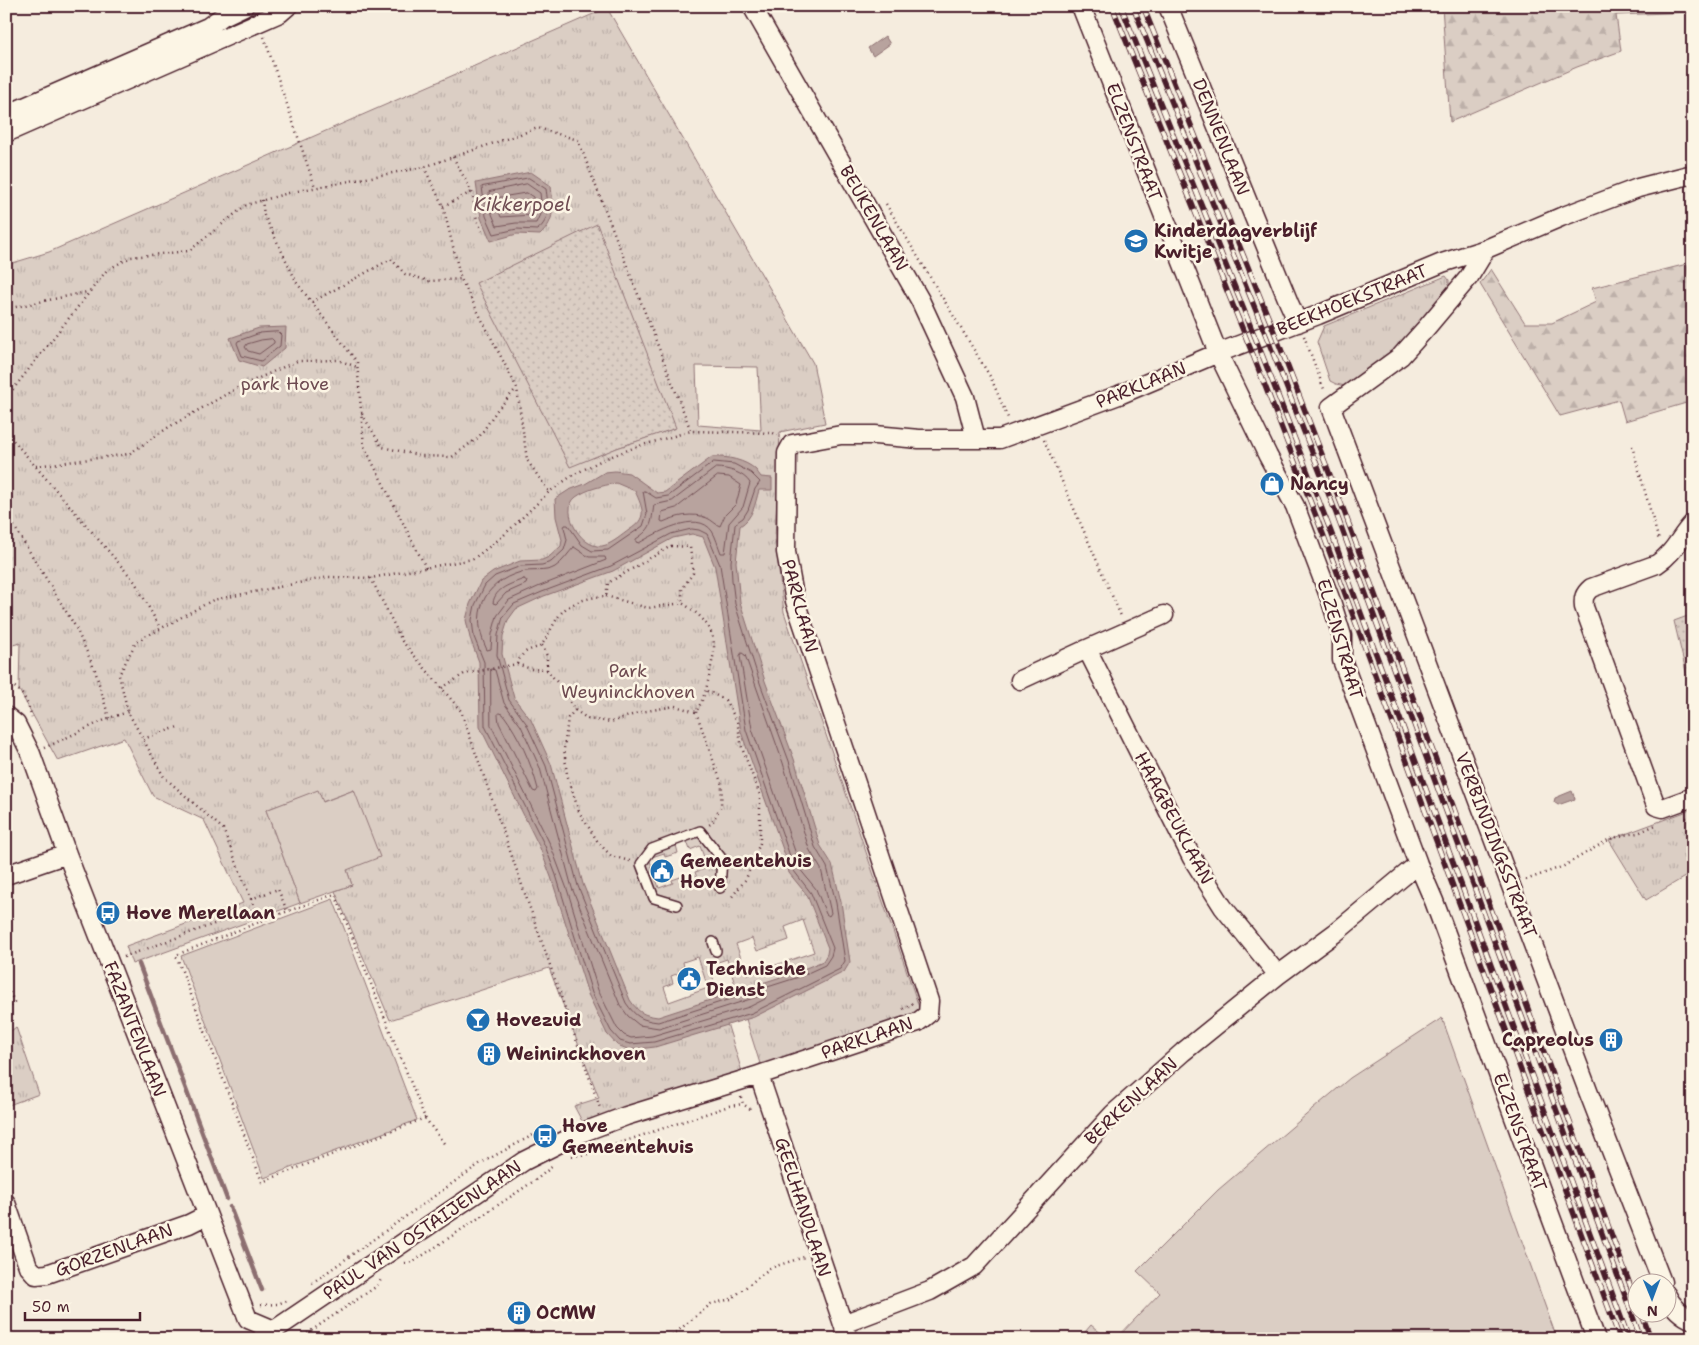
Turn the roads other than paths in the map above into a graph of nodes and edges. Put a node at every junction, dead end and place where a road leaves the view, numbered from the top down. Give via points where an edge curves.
1 (244, 6) edge
2 (288, 6) edge
3 (752, 6) edge
4 (1081, 6) edge
5 (1168, 6) edge
6 (6, 115) edge
7 (6, 133) edge
8 (1693, 174) edge
9 (1486, 249) junction
10 (1298, 323) junction
11 (1218, 353) junction
12 (976, 439) junction
13 (1693, 523) edge
14 (1164, 615) dead end
15 (1087, 650) junction
16 (1020, 680) dead end
17 (6, 716) edge
18 (1693, 797) edge
19 (67, 854) junction
20 (1418, 864) junction
21 (6, 875) edge
22 (720, 888) dead end
23 (678, 905) dead end
24 (713, 942) dead end
25 (716, 951) dead end
26 (1278, 975) junction
27 (759, 1075) junction
28 (6, 1204) edge
29 (207, 1214) junction
30 (1658, 1272) edge
31 (1676, 1310) edge
32 (1693, 1320) edge
33 (845, 1331) edge
34 (268, 1334) edge
35 (1596, 1339) edge

1 - 6 street via 208,28
2 - 7 street via 280,13
3 - 12 street, BEUKENLAAN via 920,300 965,397
4 - 11 street, ELZENSTRAAT
5 - 10 street, DENNENLAAN
8 - 9 street, BEEKHOEKSTRAAT via 1638,188
9 - 10 street, BEEKHOEKSTRAAT via 1442,263
9 - 30 street, VERBINDINGSSTRAAT via 1469,277 1401,356 1331,407
10 - 11 street, BEEKHOEKSTRAAT
11 - 12 street, PARKLAAN via 1119,395 1000,439
11 - 20 street, ELZENSTRAAT via 1295,506 1342,636 1342,660
12 - 27 street, PARKLAAN via 841,435 792,444 787,453 786,552 795,601 929,1001 928,1014 918,1022
13 - 18 street via 1672,552 1657,564 1591,588 1584,599 1584,607 1656,806 1663,808
14 - 15 street
15 - 16 street
15 - 26 street, HAAGBEUKLAAN via 1192,858 1223,907
17 - 19 street, FAZANTENLAAN via 16,724 31,754
19 - 21 street
19 - 29 street, FAZANTENLAAN
20 - 26 street, BERKENLAAN via 1335,933
20 - 35 street, ELZENSTRAAT
22 - 23 lane via 722,859 700,831 652,849 641,864 654,898
24 - 25 lane
26 - 33 street, BERKENLAAN via 1113,1114 974,1266 930,1291
27 - 33 street, GEELHANDLAAN
27 - 34 street, PAUL VAN OSTAIJENLAAN via 626,1116 578,1134 524,1161
28 - 29 street, GORZENLAAN via 28,1266 36,1275 47,1274 189,1224
29 - 34 street, FAZANTENLAAN via 248,1319
31 - 32 street

